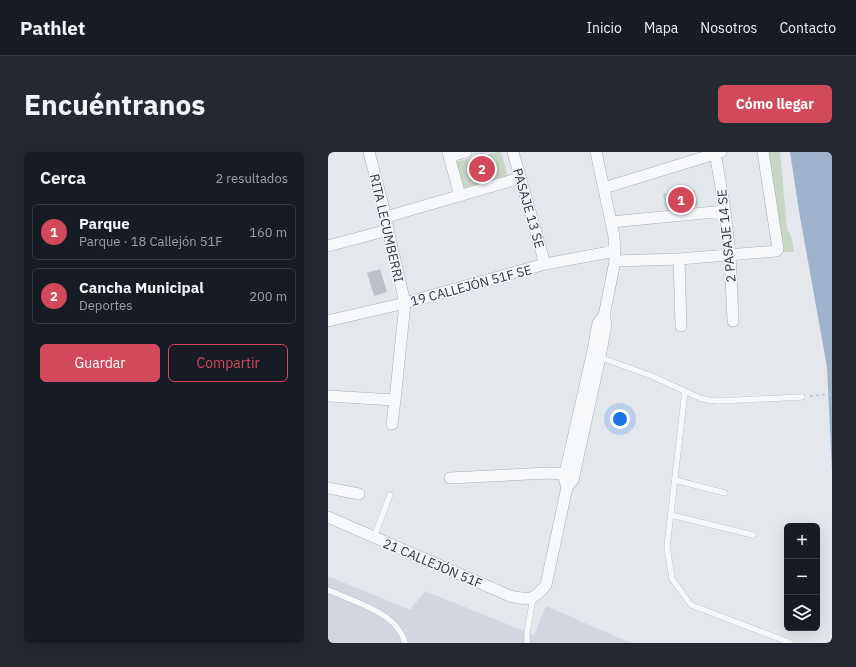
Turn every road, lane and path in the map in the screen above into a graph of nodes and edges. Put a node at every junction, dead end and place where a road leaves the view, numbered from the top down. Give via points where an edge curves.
1 (369, 152) edge
2 (466, 152) edge
3 (513, 152) edge
4 (596, 152) edge
5 (763, 152) edge
6 (717, 153) edge
7 (449, 154) edge
8 (520, 178) junction
9 (604, 188) junction
10 (460, 196) junction
11 (725, 211) junction
12 (386, 217) junction
13 (611, 222) junction
14 (388, 230) junction
15 (328, 246) edge
16 (730, 255) junction
17 (615, 256) junction
18 (679, 259) junction
19 (545, 264) junction
20 (405, 303) junction
21 (328, 321) edge
22 (733, 321) dead end
23 (681, 326) dead end
24 (596, 356) junction
25 (685, 391) junction
26 (832, 394) edge
27 (328, 396) edge
28 (802, 397) joint
29 (395, 400) junction
30 (392, 424) dead end
31 (565, 474) junction
32 (450, 478) dead end
33 (675, 480) junction
34 (567, 487) junction
35 (328, 488) edge
36 (725, 493) dead end
37 (359, 494) dead end
38 (390, 495) dead end
39 (671, 514) junction
40 (328, 517) edge
41 (753, 535) dead end
42 (374, 537) junction
43 (328, 590) edge
44 (536, 596) junction
45 (405, 643) edge
46 (527, 643) edge
47 (791, 643) edge

1 - 12 street, RITA LECUMBERRI
2 - 7 street
3 - 8 street, PASAJE 13 SE
4 - 9 street
5 - 16 street, 19 CALLEJÓN 51F SE via 778,249
6 - 9 street
6 - 11 street, 2 PASAJE 14 SE
7 - 10 street
8 - 10 street
8 - 19 street, PASAJE 13 SE
9 - 13 street
10 - 12 street
11 - 13 street
11 - 16 street, 2 PASAJE 14 SE
12 - 14 street, RITA LECUMBERRI
13 - 17 street
14 - 15 street
14 - 20 street, RITA LECUMBERRI
16 - 18 street, 19 CALLEJÓN 51F SE
16 - 22 street, 2 PASAJE 14 SE
17 - 18 street, 19 CALLEJÓN 51F SE
17 - 19 street, 19 CALLEJÓN 51F SE
17 - 24 street via 604,316 598,323
18 - 23 street
19 - 20 street, 19 CALLEJÓN 51F SE
20 - 21 street, 19 CALLEJÓN 51F SE
20 - 29 street, RITA LECUMBERRI
24 - 25 lane
24 - 31 street
24 - 34 street via 573,480
25 - 28 lane via 700,398 719,401
25 - 33 lane
26 - 28 path
27 - 29 street
29 - 30 street, RITA LECUMBERRI
31 - 32 street
31 - 34 street
33 - 36 lane
33 - 39 lane
34 - 44 street via 546,585
35 - 37 street
38 - 42 lane
39 - 41 lane
39 - 47 lane via 667,547 672,579 691,605
40 - 42 street, 21 CALLEJÓN 51F
42 - 44 street, 21 CALLEJÓN 51F via 510,596 524,599
43 - 45 lane via 387,617 399,629
44 - 46 lane

